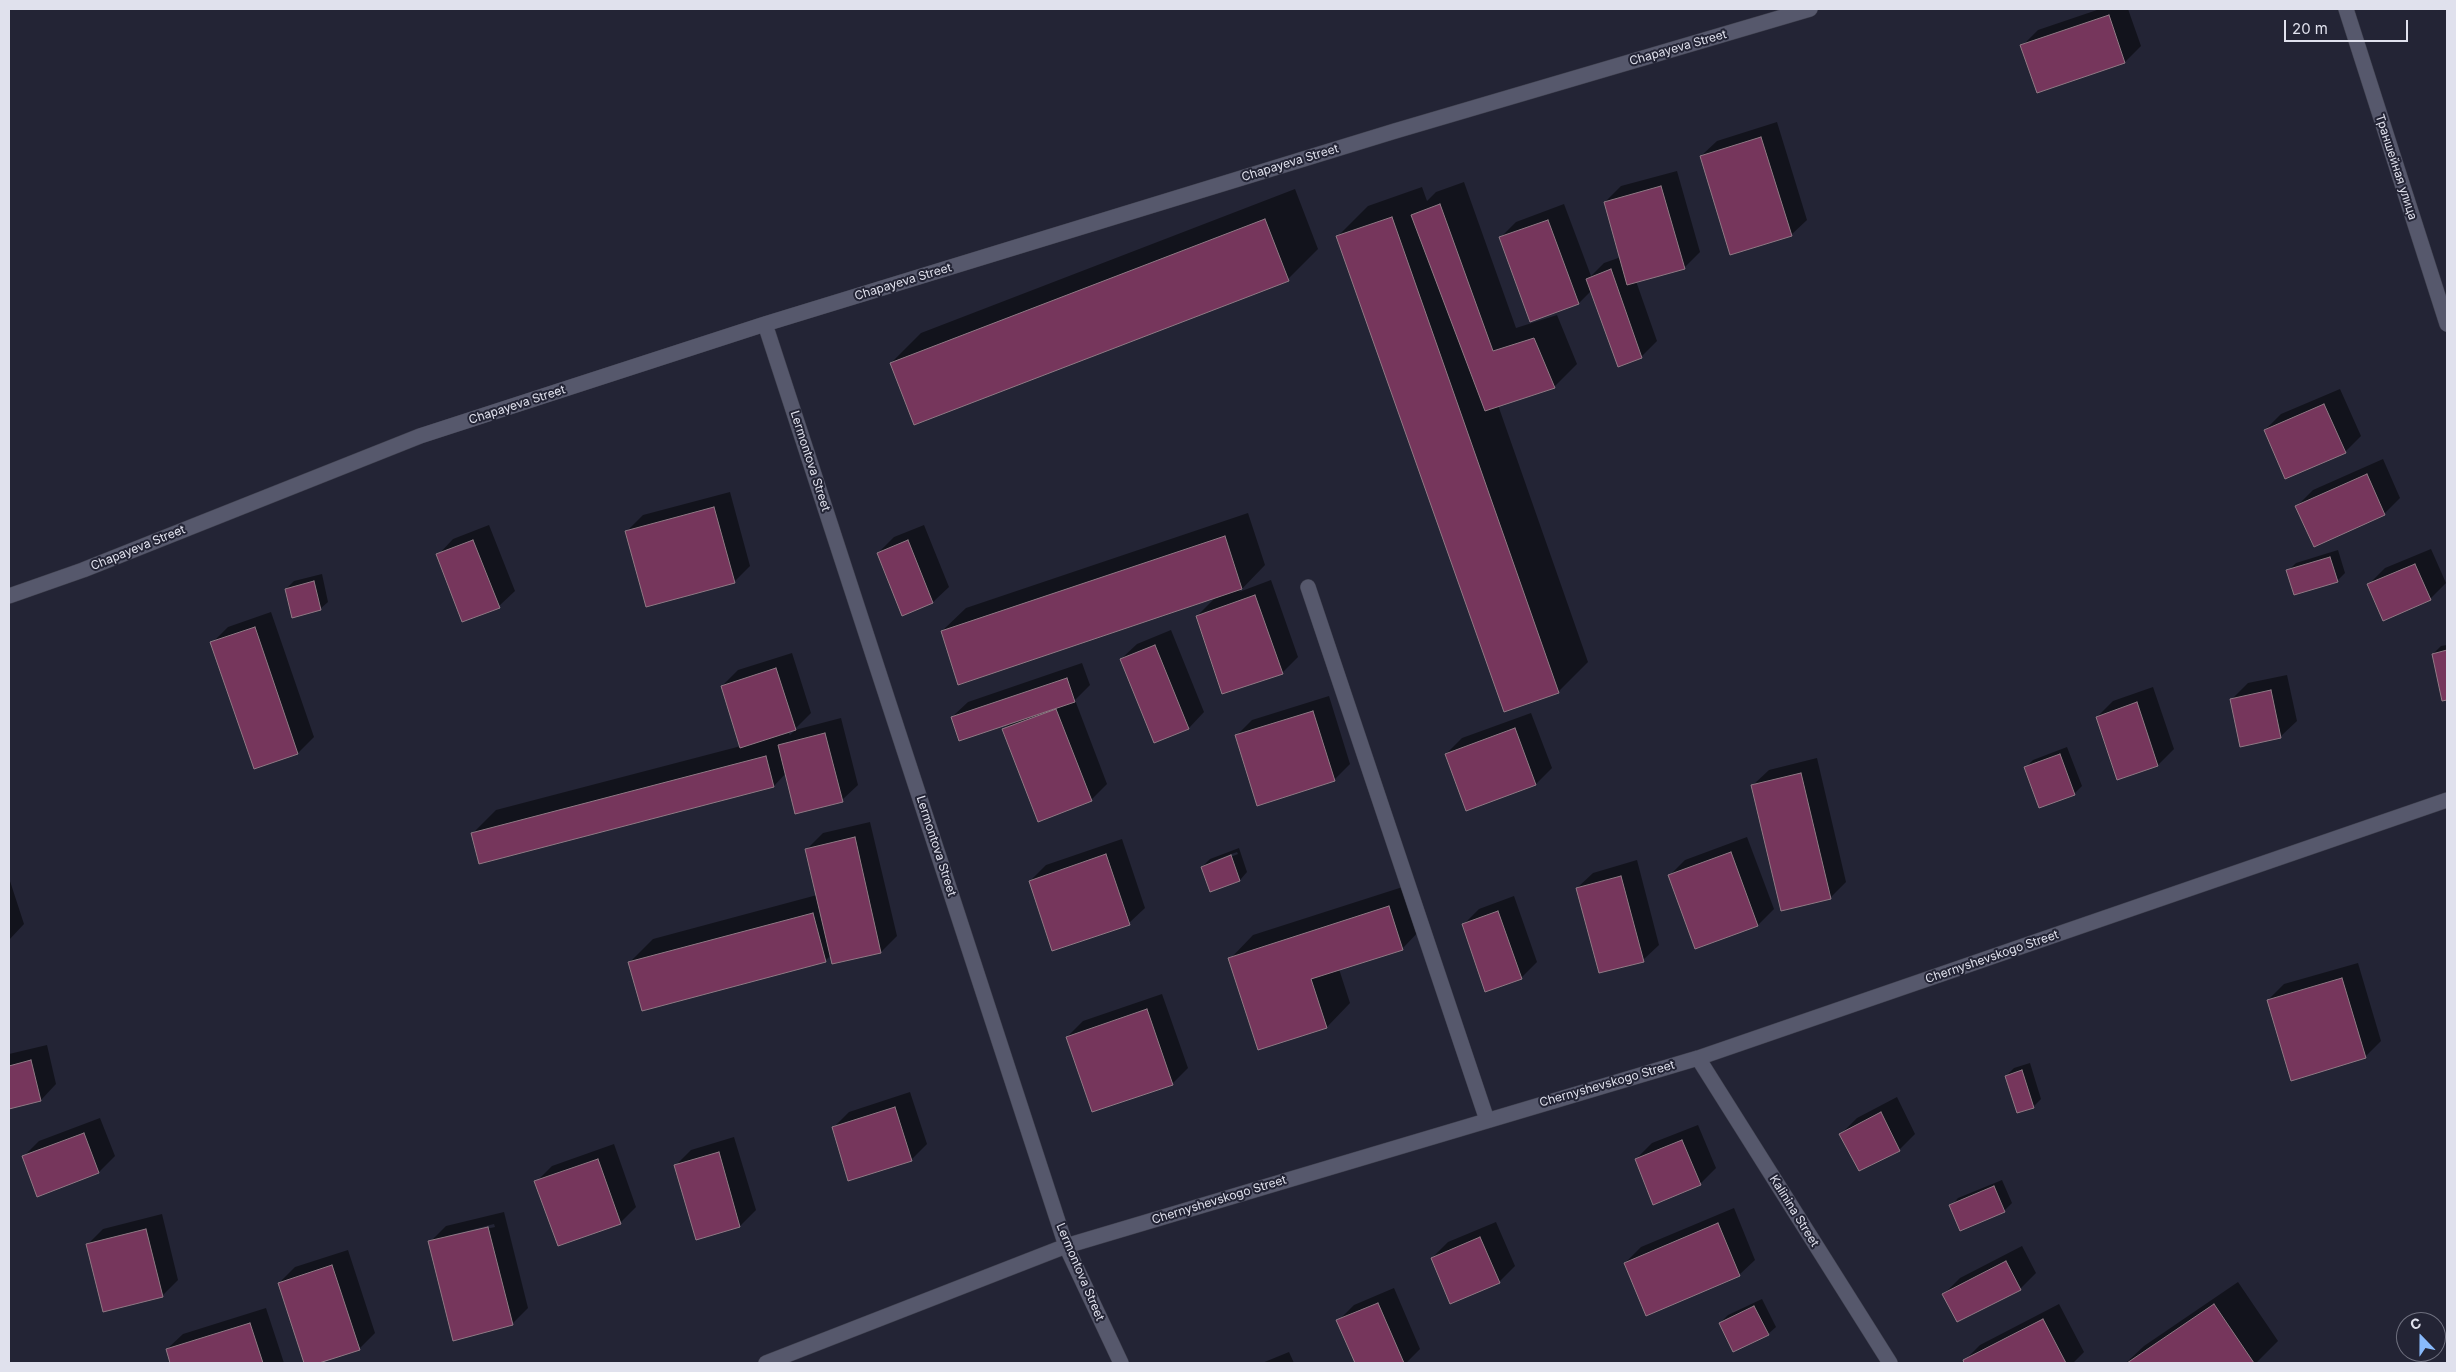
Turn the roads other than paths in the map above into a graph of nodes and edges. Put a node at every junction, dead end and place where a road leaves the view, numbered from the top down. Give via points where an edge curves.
1 (1810, 9) edge
2 (2346, 9) edge
3 (765, 324) junction
4 (2447, 324) edge
5 (1308, 587) dead end
6 (9, 596) edge
7 (2447, 800) edge
8 (1698, 1058) junction
9 (1487, 1120) junction
10 (1066, 1246) junction
11 (766, 1363) edge
12 (1121, 1363) edge
13 (1890, 1363) edge

1 - 3 street, Chapayeva Street via 1395,131
2 - 4 street, Траншейная улица
3 - 6 street, Chapayeva Street via 420,436 83,570
3 - 10 street, Lermontova Street
5 - 9 street
7 - 8 street, Chernyshevskogo Street
8 - 9 street, Chernyshevskogo Street
8 - 13 street, Kalinina Street
9 - 10 street, Chernyshevskogo Street
10 - 11 street, Chernyshevskogo Street
10 - 12 street, Lermontova Street

